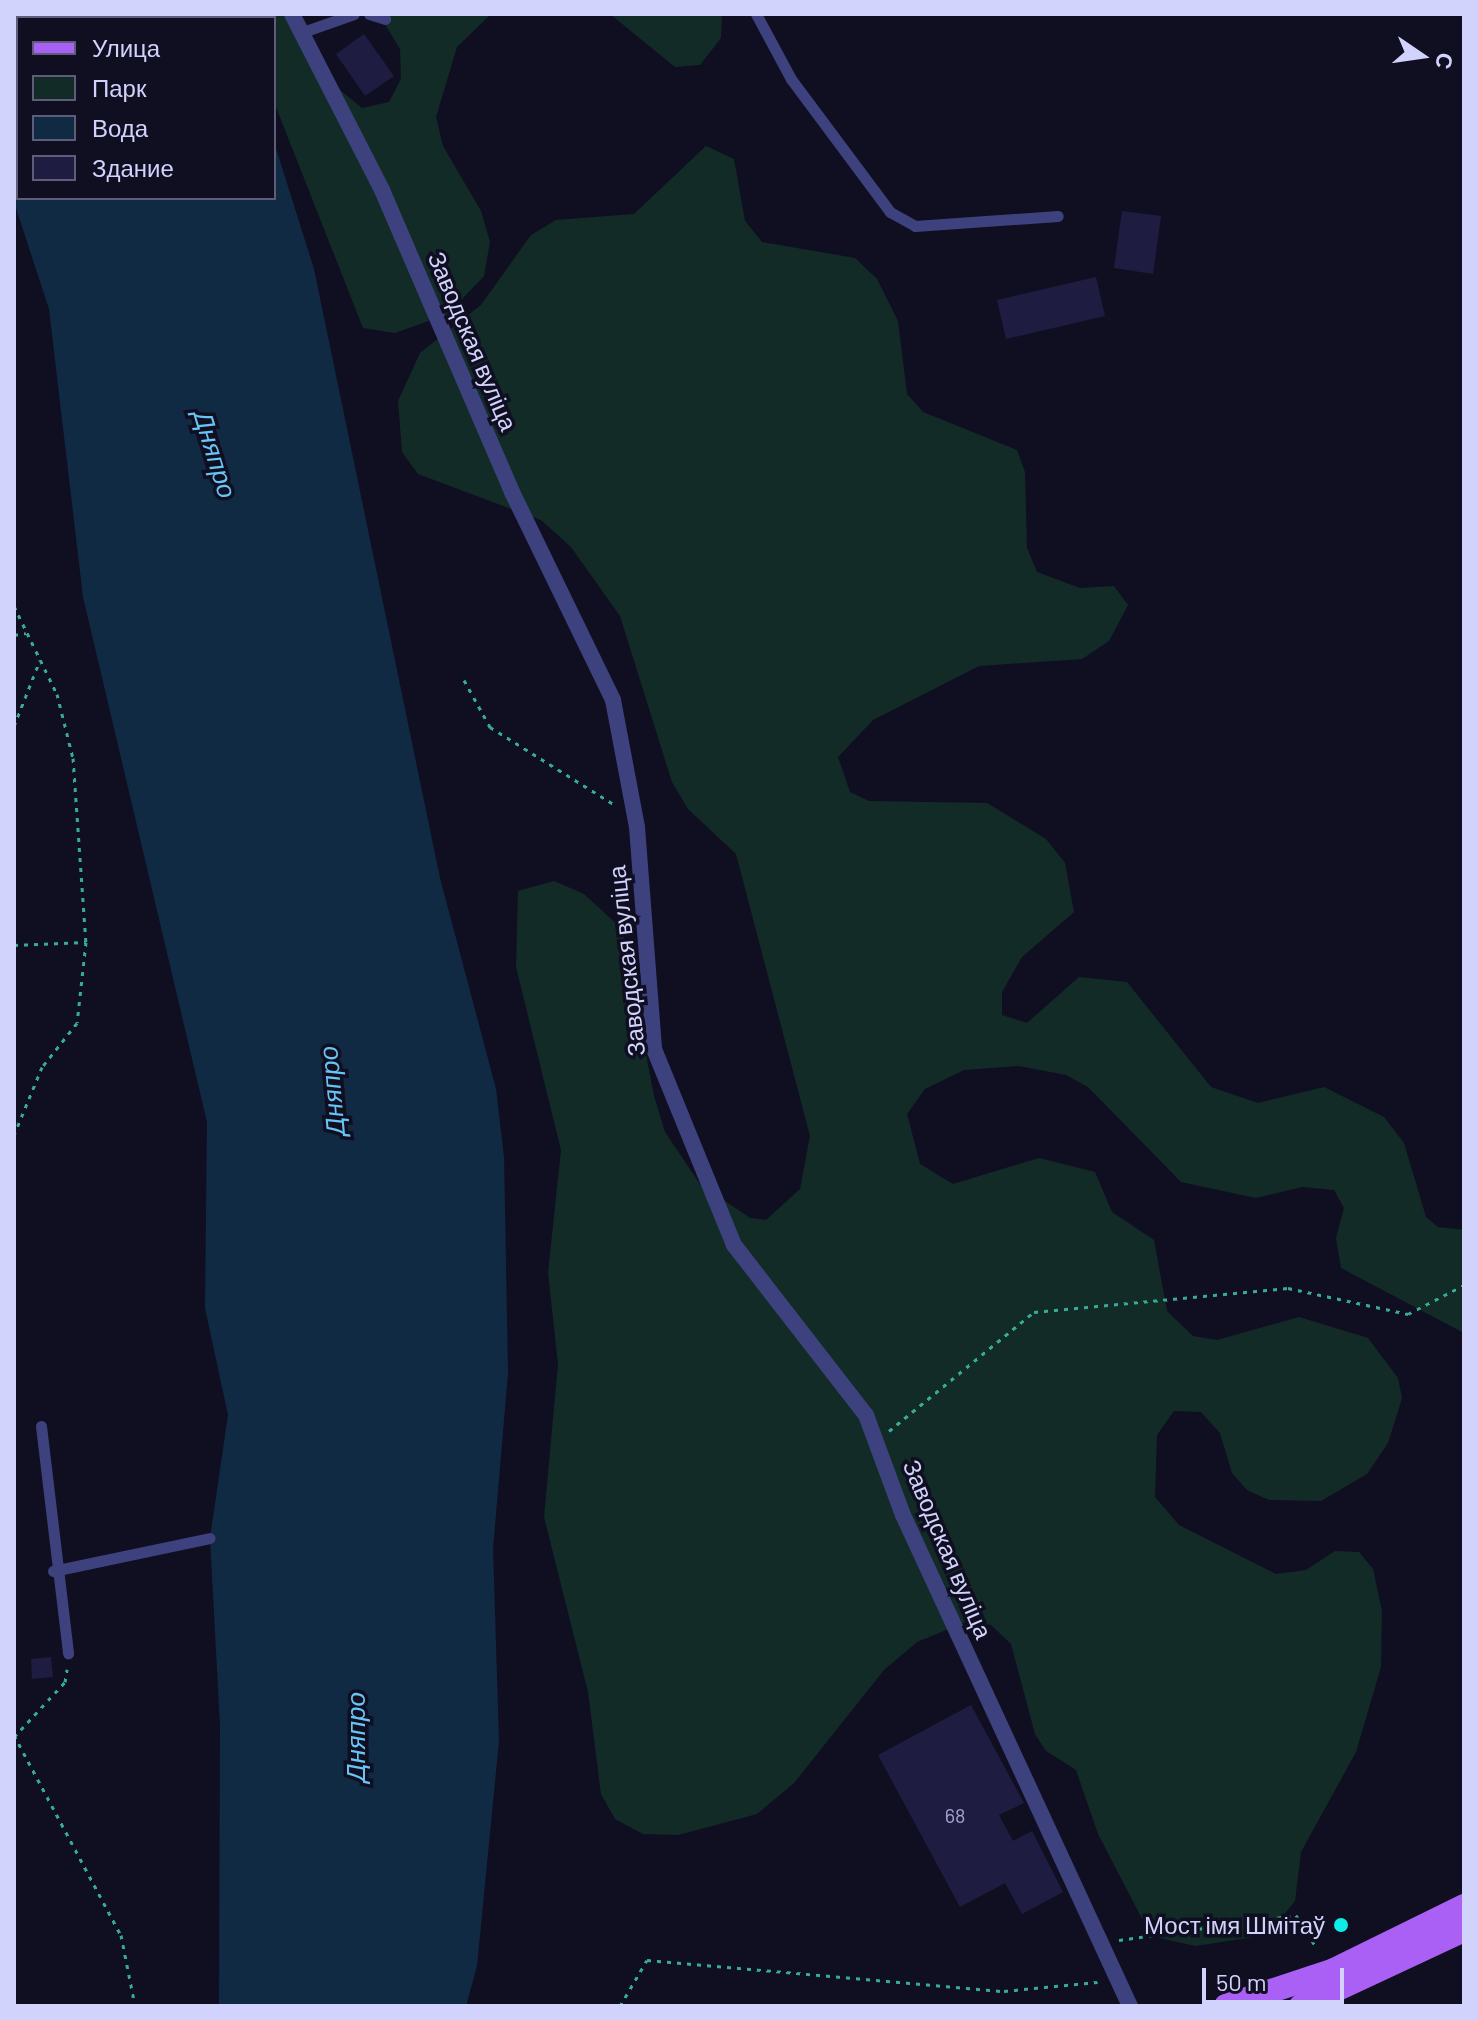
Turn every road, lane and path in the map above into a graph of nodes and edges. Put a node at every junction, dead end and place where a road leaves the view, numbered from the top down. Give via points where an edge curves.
1 (292, 14) edge
2 (354, 14) edge
3 (369, 14) edge
4 (756, 14) edge
5 (385, 19) dead end
6 (300, 33) junction
7 (1058, 216) dead end
8 (14, 606) edge
9 (27, 632) junction
10 (14, 635) edge
11 (40, 660) junction
12 (464, 680) dead end
13 (14, 726) edge
14 (633, 803) junction
15 (86, 942) junction
16 (14, 945) edge
17 (14, 1135) edge
18 (1464, 1285) edge
19 (41, 1426) dead end
20 (876, 1441) junction
21 (210, 1538) dead end
22 (53, 1571) junction
23 (68, 1653) joint
24 (14, 1736) edge
25 (1464, 1906) edge
26 (1464, 1930) edge
27 (1103, 1941) junction
28 (1315, 1945) dead end
29 (1118, 1980) junction
30 (1188, 2004) edge
31 (135, 2006) edge
32 (620, 2006) edge
33 (1130, 2006) edge
34 (1179, 2006) edge
35 (1226, 2006) edge
36 (1301, 2006) edge

1 - 6 street, Заводская вуліца
2 - 6 lane
3 - 5 lane
4 - 7 lane via 791,79 890,212 915,226
6 - 14 street, Заводская вуліца via 382,190 512,492 613,700
8 - 9 path
9 - 10 path
9 - 11 path
11 - 13 path
11 - 15 path via 73,758
12 - 14 path via 490,727 584,789 616,805
14 - 20 street, Заводская вуліца via 654,1049 734,1245 866,1415
15 - 16 path
15 - 17 path via 77,1023 42,1067
18 - 20 path via 1408,1314 1288,1288 1034,1312
19 - 22 lane
20 - 27 street, Заводская вуліца
21 - 22 lane
22 - 23 lane
23 - 24 path via 65,1682
24 - 31 path via 121,1935
25 - 35 main road via 1334,1970
26 - 36 main road
27 - 28 path via 1296,1915
27 - 29 street, Заводская вуліца
29 - 32 path via 1004,1991 647,1960
29 - 33 street, Заводская вуліца
30 - 34 path

